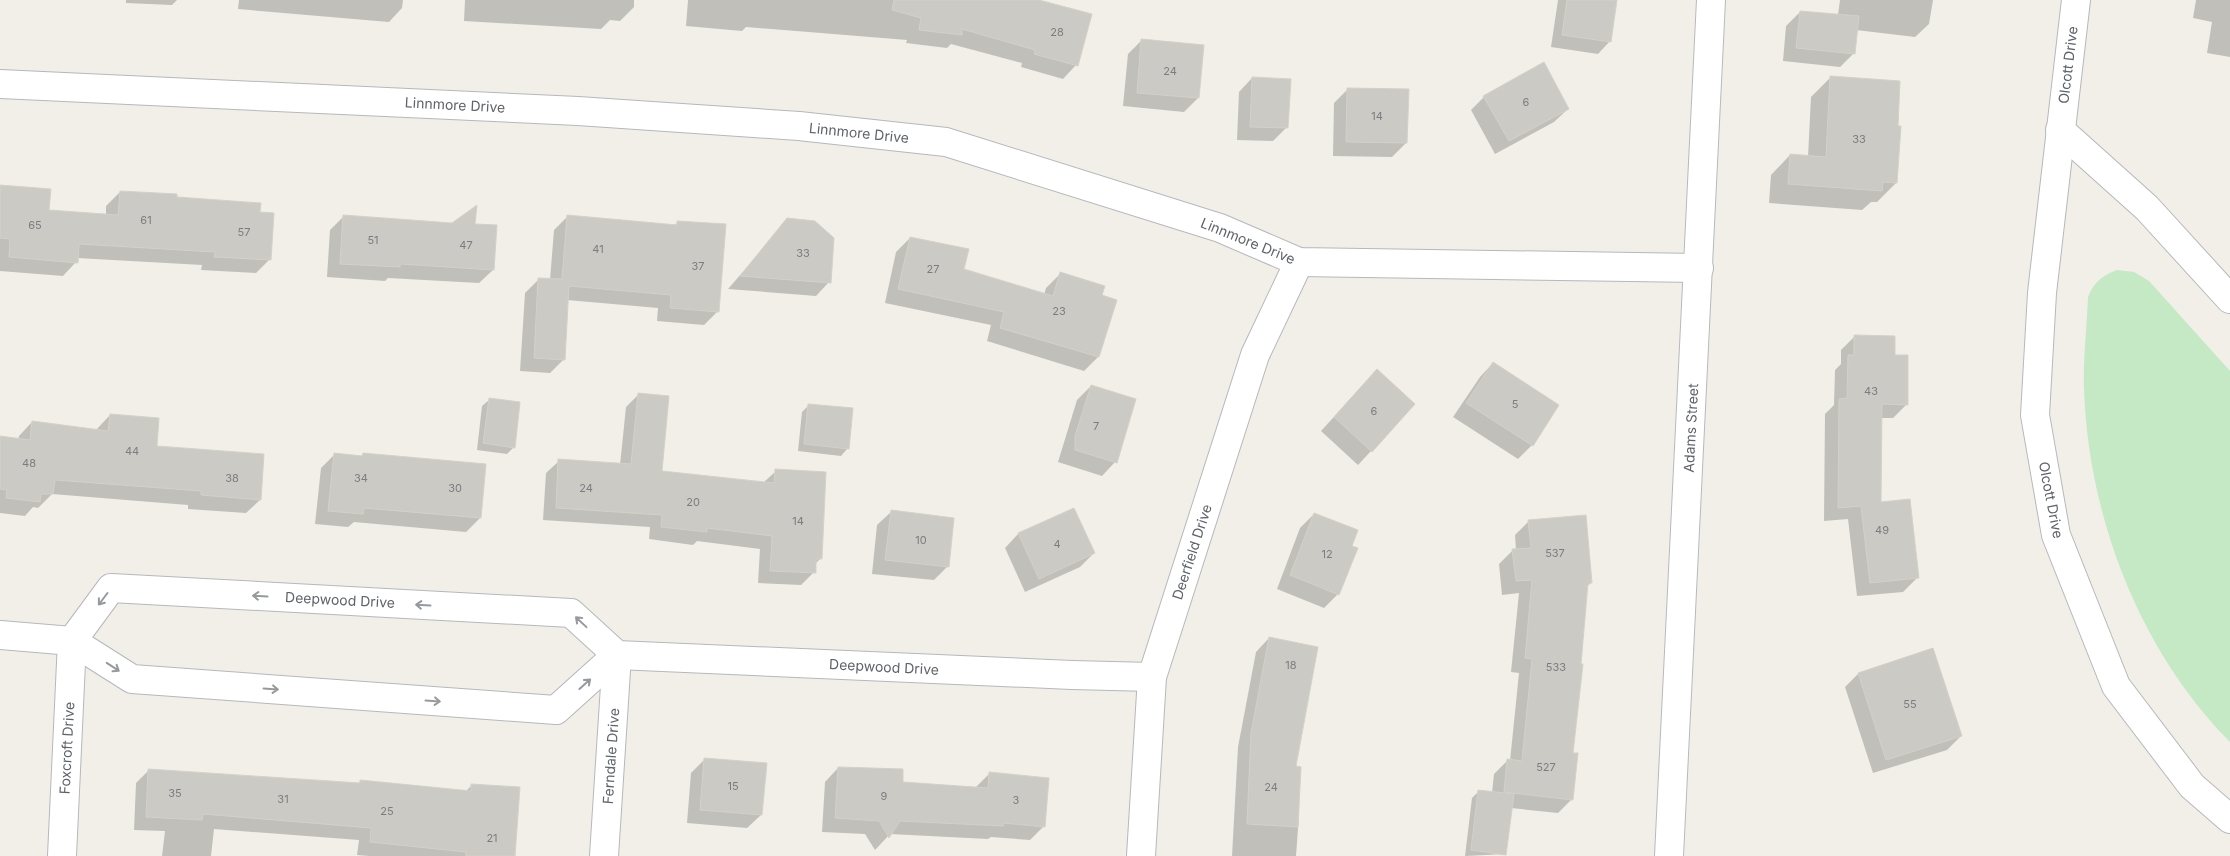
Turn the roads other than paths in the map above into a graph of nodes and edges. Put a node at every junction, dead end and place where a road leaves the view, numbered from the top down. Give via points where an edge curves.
1 (1711, 0) edge
2 (2076, 0) edge
3 (0, 84) edge
4 (2060, 130) junction
5 (1299, 262) junction
6 (1699, 268) junction
7 (2230, 299) edge
8 (0, 635) edge
9 (72, 641) junction
10 (617, 655) junction
11 (1152, 677) junction
12 (2230, 819) edge
13 (62, 856) edge
14 (604, 856) edge
15 (1141, 856) edge
16 (1670, 856) edge

1 - 6 street, Adams Street
2 - 4 street, Olcott Drive
3 - 5 street, Linnmore Drive via 578,111 799,126 946,142 1220,228
4 - 7 street via 2147,208
4 - 12 street, Olcott Drive via 2042,293 2035,415 2056,535 2116,686 2192,786
5 - 6 street, Linnmore Drive
5 - 11 street, Deerfield Drive via 1255,356
6 - 16 street, Adams Street
8 - 9 street
9 -> 10 street via 132,679 556,710
10 -> 9 street, Deepwood Drive via 571,613 111,588
9 - 13 street, Foxcroft Drive
10 - 11 street, Deepwood Drive
10 - 14 street, Ferndale Drive
11 - 15 street, Deerfield Drive

